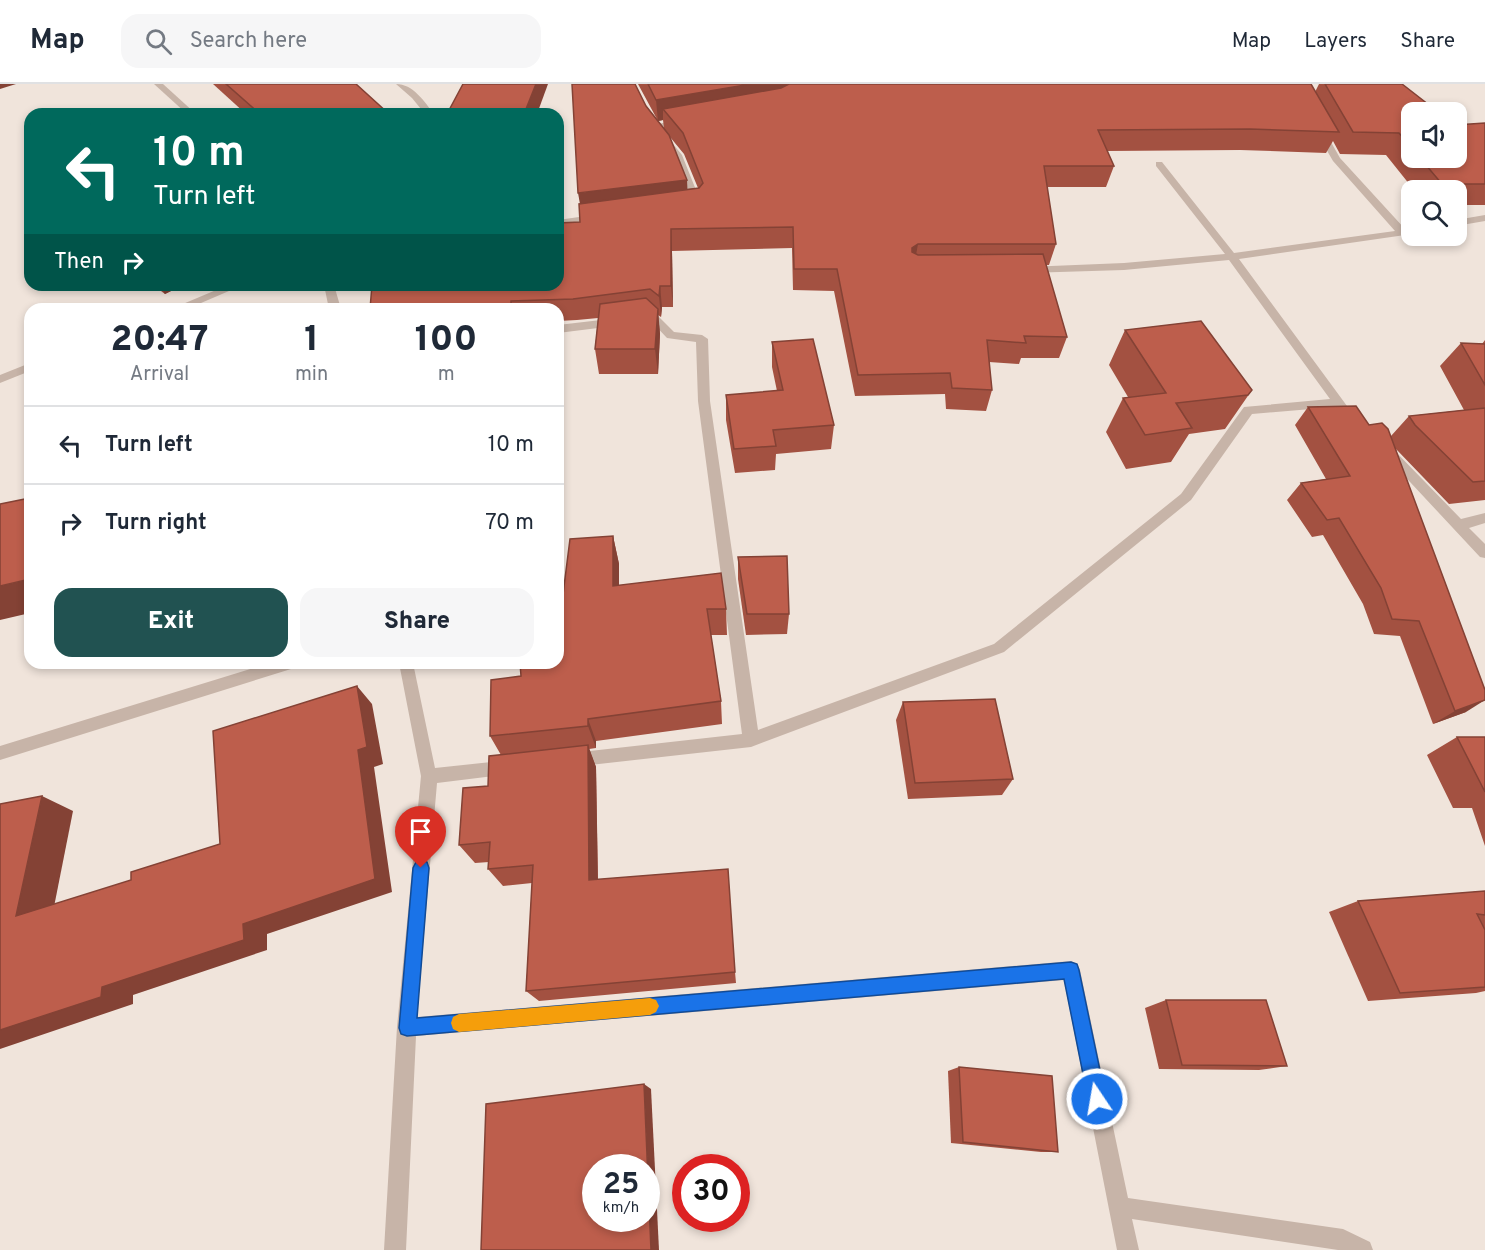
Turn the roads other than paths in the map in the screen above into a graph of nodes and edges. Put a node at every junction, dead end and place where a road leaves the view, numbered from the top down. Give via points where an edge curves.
1 (158, 84) edge
2 (400, 84) edge
3 (185, 108) edge
4 (425, 108) edge
5 (699, 118) edge
6 (1316, 121) edge
7 (1159, 164) dead end
8 (685, 207) edge
9 (616, 215) edge
10 (1485, 218) edge
11 (1467, 221) edge
12 (564, 222) edge
13 (1401, 226) edge
14 (1401, 233) edge
15 (1232, 257) junction
16 (1020, 270) edge
17 (223, 291) edge
18 (192, 303) edge
19 (564, 327) edge
20 (24, 369) edge
21 (0, 379) edge
22 (1337, 404) junction
23 (1354, 420) edge
24 (1380, 444) edge
25 (1485, 518) edge
26 (1460, 525) junction
27 (1485, 553) edge
28 (272, 669) edge
29 (407, 669) edge
30 (751, 740) junction
31 (0, 753) edge
32 (556, 762) edge
33 (521, 766) edge
34 (429, 776) junction
35 (407, 1028) junction
36 (1119, 1207) junction
37 (395, 1250) edge
38 (1128, 1250) edge
39 (1362, 1250) edge

1 - 3 street
2 - 4 street
5 - 8 street via 652,122 678,155 697,205
6 - 13 street via 1336,159
7 - 15 street
9 - 12 street
10 - 11 street
14 - 15 street
15 - 16 street via 1090,270
15 - 22 street
17 - 18 street
19 - 30 street via 653,317 671,335 702,339 704,401
20 - 21 street
22 - 23 street
22 - 30 street via 1248,410 1186,497 999,648
24 - 26 street
25 - 26 street
26 - 27 street
28 - 31 street
29 - 34 street
30 - 32 street
33 - 34 street
34 - 35 street
35 - 36 street via 1071,970
35 - 37 street
36 - 38 street
36 - 39 street via 1343,1240

